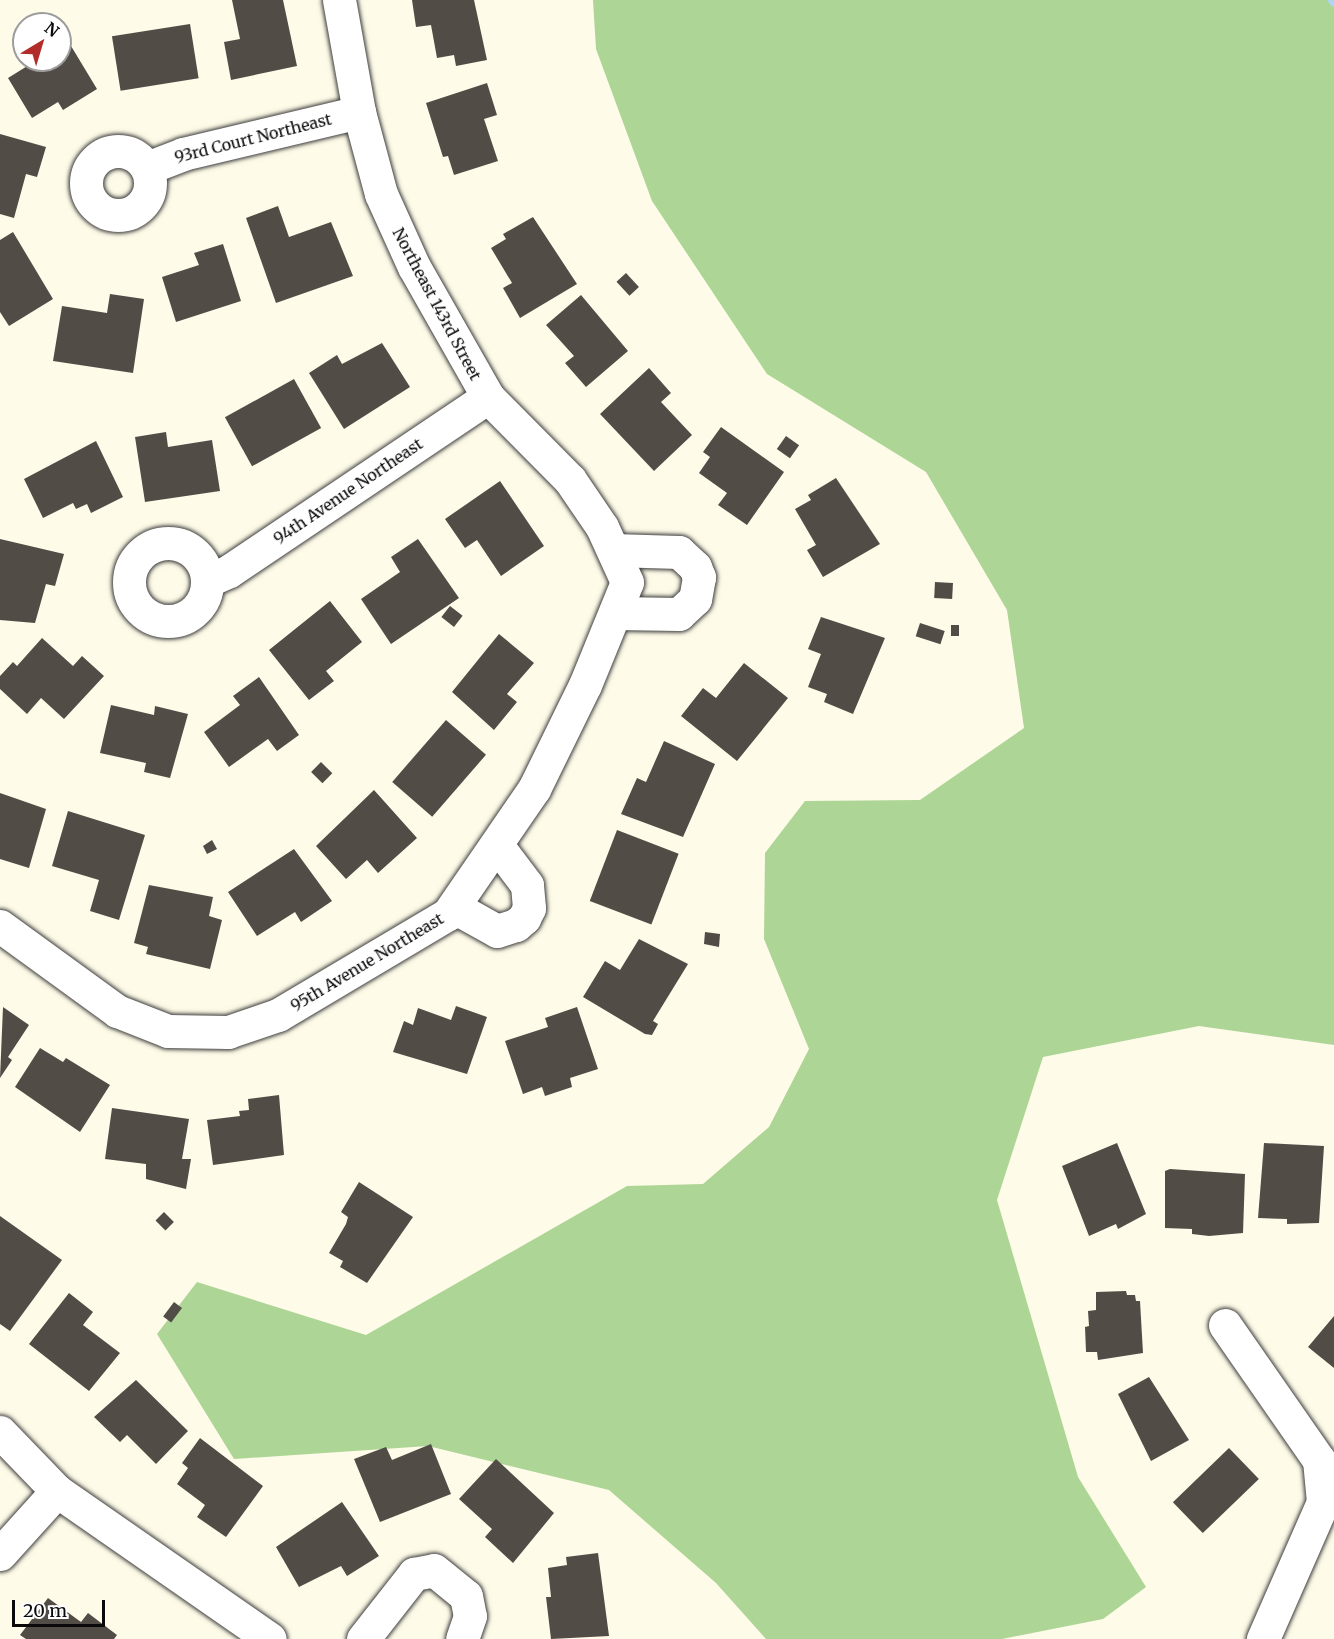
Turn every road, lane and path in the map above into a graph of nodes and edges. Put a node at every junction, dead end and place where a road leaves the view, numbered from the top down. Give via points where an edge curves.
1 (339, 0) edge
2 (359, 112) junction
3 (147, 168) dead end
4 (488, 398) junction
5 (613, 550) junction
6 (207, 581) dead end
7 (615, 613) junction
8 (496, 844) junction
9 (454, 907) junction
10 (0, 926) edge
11 (1225, 1325) dead end
12 (0, 1432) edge
13 (1327, 1468) edge
14 (57, 1491) junction
15 (0, 1554) edge
16 (270, 1639) edge
17 (363, 1639) edge
18 (462, 1639) edge
19 (1263, 1639) edge

1 - 2 street, Northeast 143rd Street
2 - 3 street, 93rd Court Northeast via 183,154
2 - 4 street, Northeast 143rd Street via 390,215 414,267
4 - 5 street, 95th Avenue Northeast via 570,480
4 - 6 street, 94th Avenue Northeast via 228,571
5 - 7 street, 95th Avenue Northeast via 627,582
5 - 7 street via 679,552 695,567 699,577 695,599 679,614
7 - 8 street, 95th Avenue Northeast via 534,789
8 - 9 street, 95th Avenue Northeast
8 - 9 street, 95th Avenue Northeast via 526,885 529,908 524,918 497,931
9 - 10 street, 95th Avenue Northeast via 278,1015 228,1032 168,1031 117,1011
11 - 13 street
12 - 14 street
13 - 19 street via 1323,1502
14 - 15 street
14 - 16 street
17 - 18 street via 414,1574 434,1570 466,1596 470,1616

